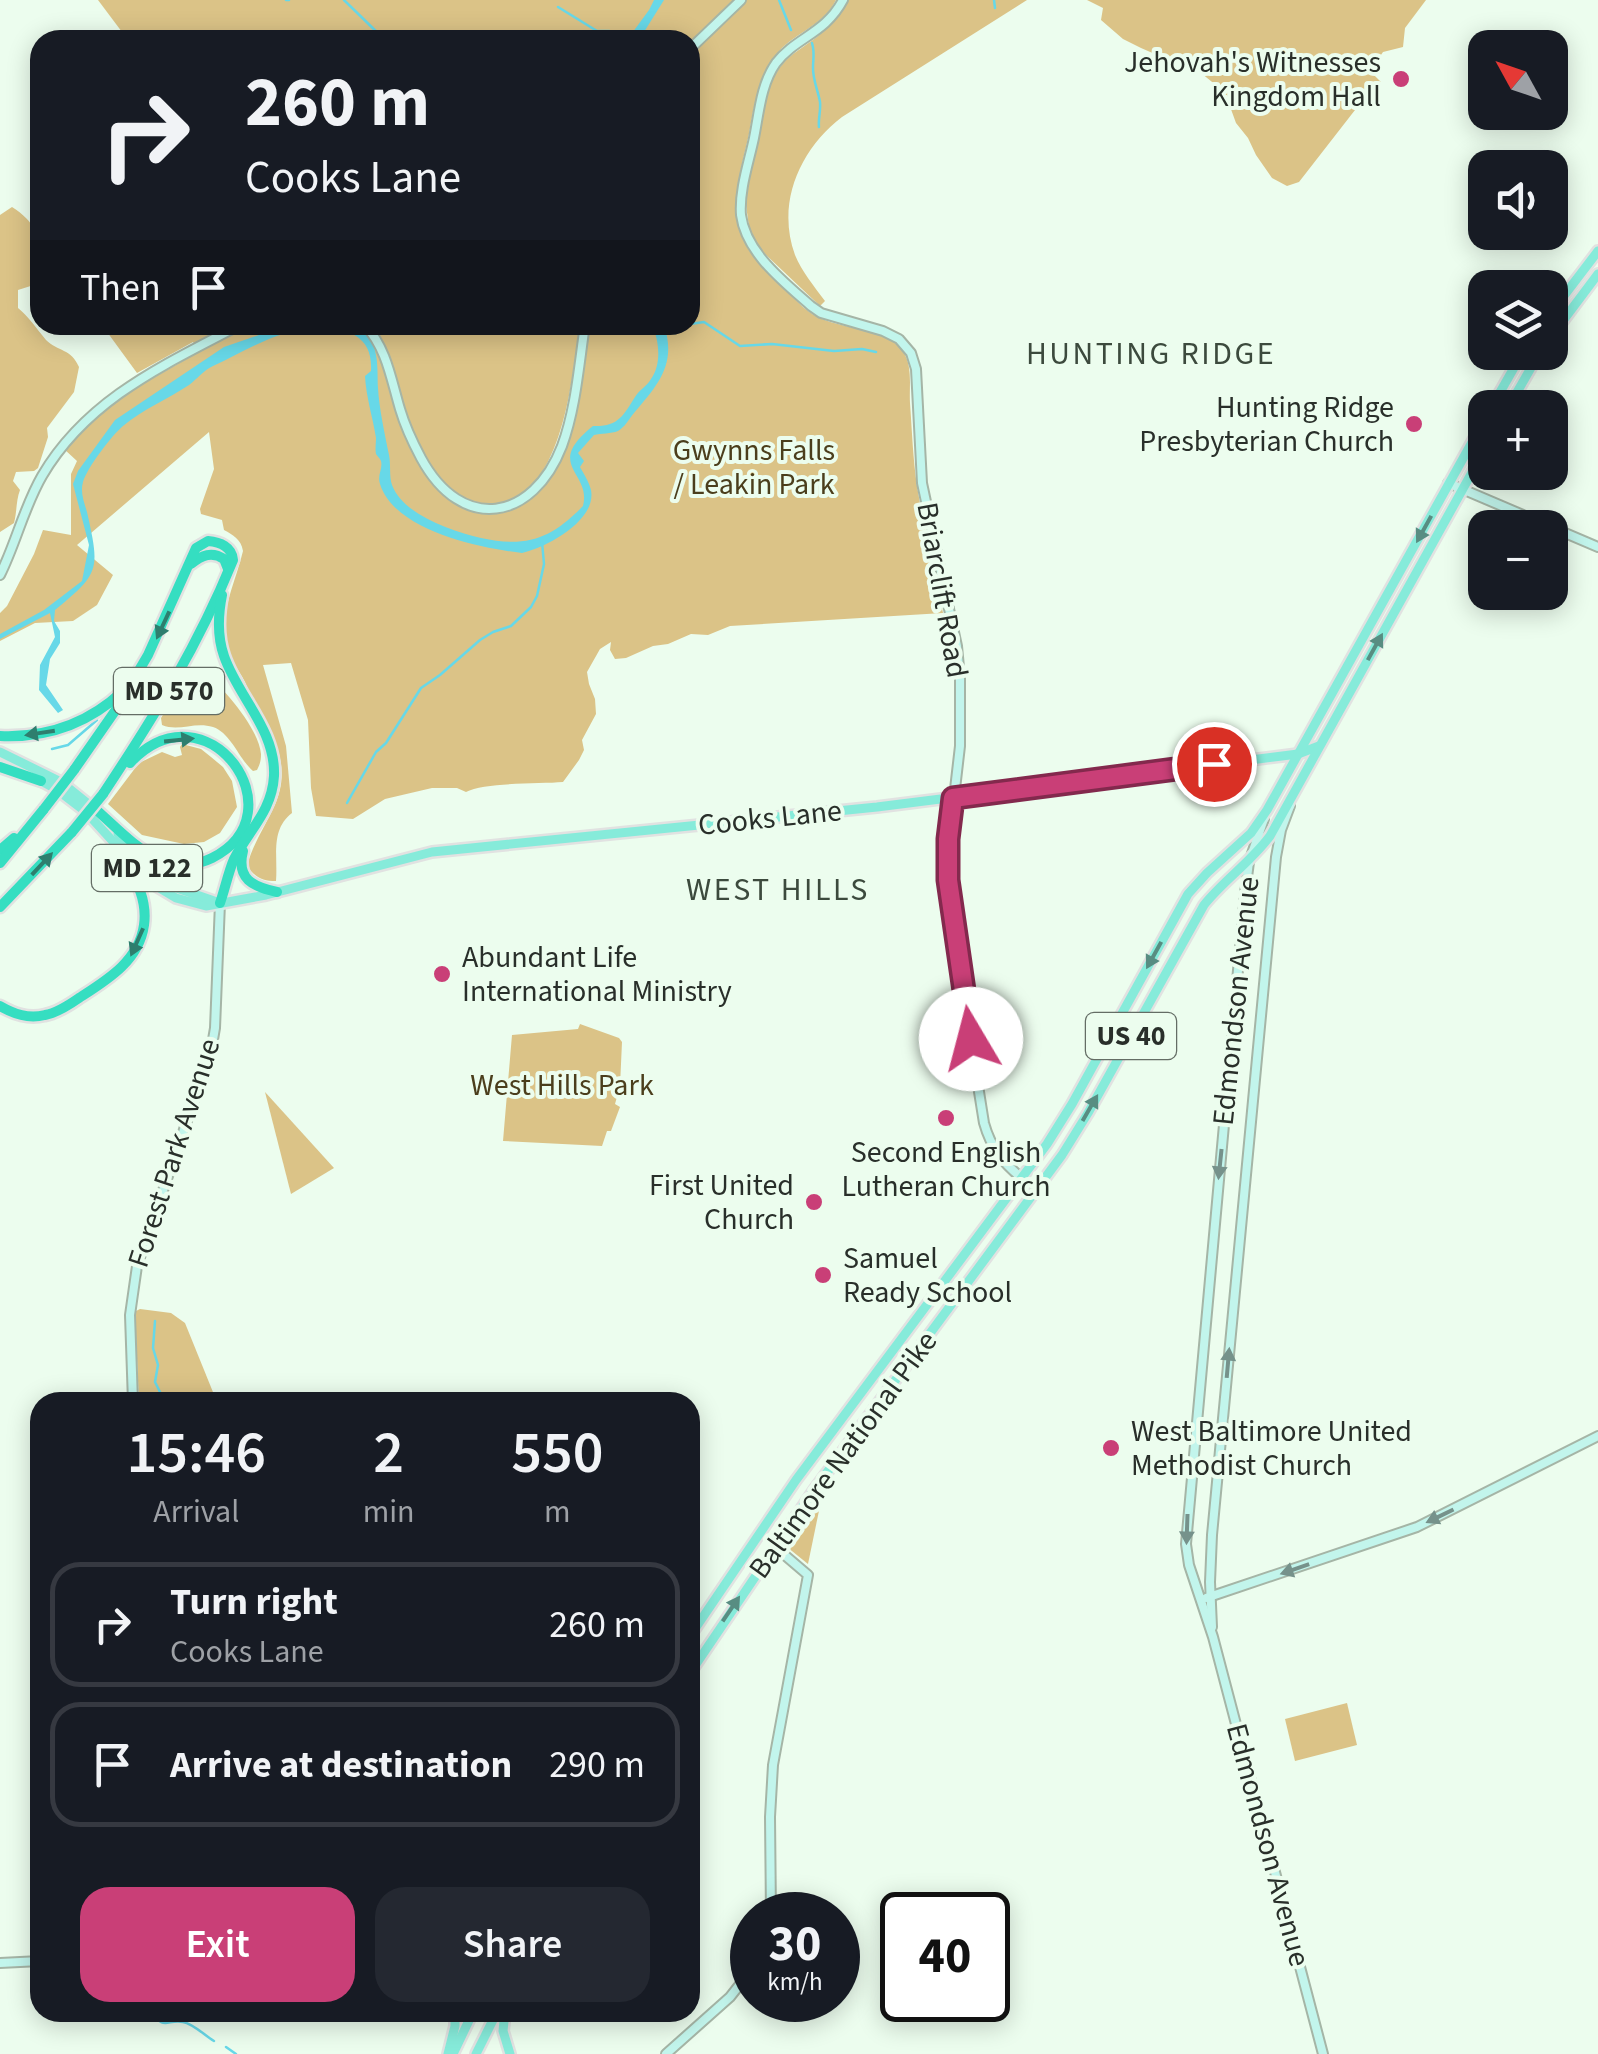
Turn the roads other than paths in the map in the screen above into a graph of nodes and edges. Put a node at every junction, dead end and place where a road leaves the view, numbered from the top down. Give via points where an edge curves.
1 (741, 0) edge
2 (843, 0) edge
3 (700, 39) edge
4 (1598, 251) edge
5 (1598, 274) edge
6 (1568, 290) edge
7 (1568, 314) edge
8 (222, 335) edge
9 (372, 335) edge
10 (583, 335) edge
11 (1468, 448) edge
12 (1468, 479) edge
13 (1448, 483) junction
14 (1462, 490) junction
15 (1598, 547) edge
16 (0, 575) edge
17 (226, 578) junction
18 (134, 680) junction
19 (0, 736) edge
20 (1322, 744) junction
21 (0, 752) edge
22 (1298, 754) junction
23 (0, 764) edge
24 (41, 780) joint
25 (1296, 791) junction
26 (103, 794) junction
27 (953, 798) junction
28 (93, 806) junction
29 (44, 809) junction
30 (1267, 810) junction
31 (247, 841) junction
32 (0, 850) edge
33 (121, 852) junction
34 (1249, 862) junction
35 (0, 863) edge
36 (277, 892) junction
37 (220, 903) junction
38 (0, 906) edge
39 (0, 1006) edge
40 (1023, 1178) junction
41 (133, 1392) edge
42 (1598, 1436) edge
43 (774, 1546) junction
44 (1210, 1597) junction
45 (1200, 1600) junction
46 (700, 1621) edge
47 (1213, 1637) junction
48 (700, 1658) edge
49 (771, 1892) edge
50 (30, 1962) edge
51 (0, 1963) edge
52 (730, 1998) edge
53 (455, 2022) edge
54 (467, 2022) edge
55 (480, 2022) edge
56 (492, 2022) edge
57 (504, 2022) edge
58 (488, 2030) junction
59 (450, 2054) edge
60 (476, 2054) edge
61 (510, 2054) edge
62 (666, 2054) edge
63 (1323, 2054) edge

1 - 3 street
2 - 27 street, Briarclift Road via 827,24 780,59 767,79 742,215 755,250 807,303 898,339 916,369 922,483 960,678
4 - 6 main road
5 - 7 main road
8 - 16 street via 124,390 76,428 41,478
9 - 10 street via 426,467 455,498 487,510 525,496 556,458
11 - 13 main road, Edmondson Avenue / US 40
12 - 14 main road, Edmondson Avenue / US 40
13 - 14 street
13 -> 22 main road, Edmondson Avenue / US 40
14 - 15 street
20 -> 14 main road, Edmondson Avenue / US 40
17 -> 18 highway, MD 570 via 231,552 202,543
17 - 26 highway, MD 570 via 164,702
17 - 31 highway via 220,642 273,759 269,802
18 -> 19 highway via 73,724 43,734
18 - 29 highway, MD 570, bridge
20 - 22 main road, Cooks Lane
20 - 25 main road, Edmondson Avenue / US 40
21 - 28 main road, MD 122
22 - 27 main road, Cooks Lane
22 - 30 main road, Edmondson Avenue / US 40
23 - 24 highway
24 - 33 main road, MD 122 via 86,812
25 - 34 main road, Baltimore National Pike / US 40
44 -> 25 street, Edmondson Avenue via 1276,857
26 -> 28 highway via 146,749 187,737 228,755 241,771 248,800 244,823 227,848 187,864 149,854
38 -> 26 highway, MD 570, bridge
27 - 36 main road, Cooks Lane / MD 122 via 432,852
27 - 40 street, Briarclift Road via 948,880 984,1123 998,1156
28 - 37 main road, MD 122 via 155,876
29 - 32 highway
29 - 35 highway, MD 570
30 - 34 street, Edmondson Avenue
30 -> 40 main road, Baltimore National Pike / US 40 via 1182,904 1076,1098
31 - 36 highway via 240,864 246,878
31 - 37 highway
33 - 37 main road, MD 122 via 164,892 188,903
33 -> 39 highway via 144,903 142,933 130,958 102,984 52,1013 25,1016
43 -> 34 main road, Baltimore National Pike / US 40 via 1062,1155 1198,913
34 -> 45 street, Edmondson Avenue via 1186,1532
36 - 37 main road, Cooks Lane / MD 122
37 - 41 street, Forest Park Avenue via 212,1050 134,1281
40 - 46 main road, Baltimore National Pike / US 40 via 796,1480
42 -> 44 street via 1417,1527
48 -> 43 main road, Baltimore National Pike / US 40
43 - 49 street via 808,1574 773,1764
44 - 45 street
44 - 47 street, Edmondson Avenue
45 - 47 street, Edmondson Avenue
47 - 63 street, Edmondson Avenue
50 - 51 street
52 - 62 street
53 - 59 main road
54 - 59 main road
55 - 58 street
56 - 58 main road
57 - 61 main road
58 - 60 main road

